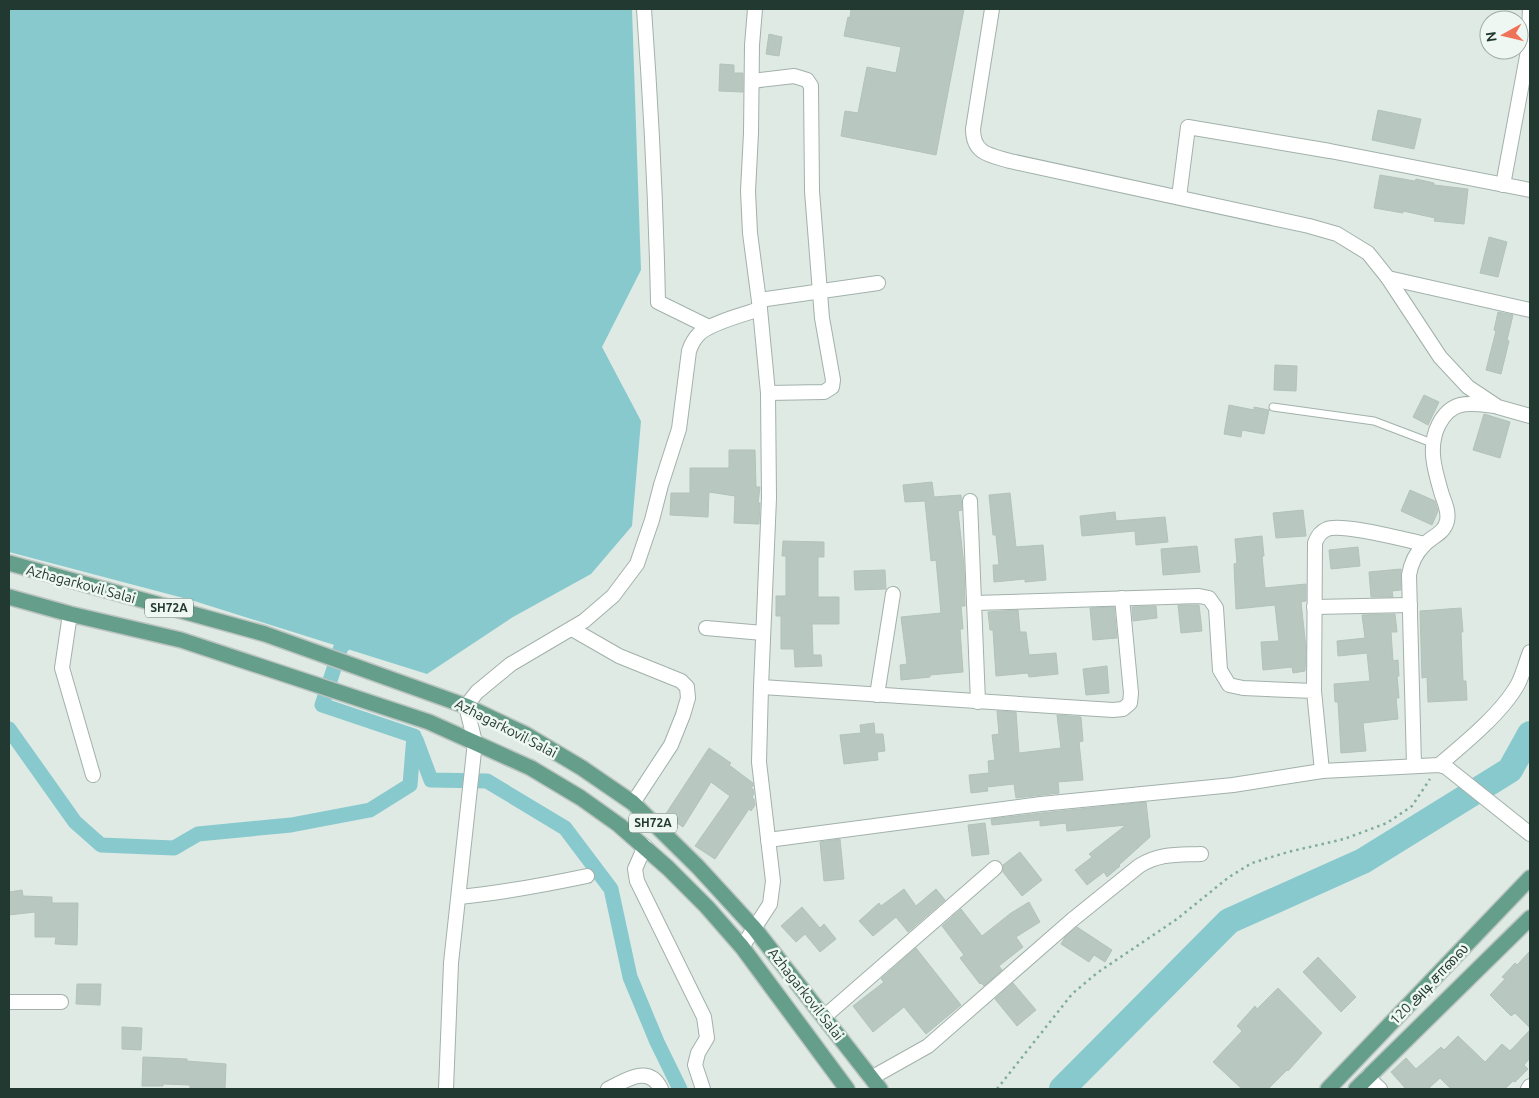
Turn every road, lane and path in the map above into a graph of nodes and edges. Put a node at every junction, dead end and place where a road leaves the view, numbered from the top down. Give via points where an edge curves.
1 (644, 9) edge
2 (755, 9) edge
3 (992, 9) edge
4 (1530, 9) edge
5 (1529, 51) edge
6 (1527, 60) edge
7 (752, 80) junction
8 (1503, 185) junction
9 (1530, 190) edge
10 (1179, 197) junction
11 (1388, 278) junction
12 (878, 283) dead end
13 (820, 291) junction
14 (760, 304) junction
15 (1530, 310) edge
16 (709, 327) junction
17 (768, 393) junction
18 (1273, 407) dead end
19 (1498, 407) junction
20 (1530, 416) edge
21 (1432, 443) junction
22 (970, 501) dead end
23 (1425, 544) junction
24 (9, 563) edge
25 (893, 594) dead end
26 (9, 597) edge
27 (1122, 598) junction
28 (974, 603) junction
29 (1410, 605) junction
30 (1314, 607) junction
31 (70, 614) junction
32 (706, 628) dead end
33 (572, 629) junction
34 (763, 633) junction
35 (1530, 652) edge
36 (761, 687) junction
37 (1314, 691) junction
38 (877, 695) junction
39 (978, 702) junction
40 (466, 706) junction
41 (475, 742) junction
42 (1414, 765) junction
43 (1442, 766) junction
44 (1322, 771) junction
45 (93, 775) dead end
46 (633, 803) junction
47 (1530, 834) edge
48 (768, 840) junction
49 (645, 846) junction
50 (1201, 854) dead end
51 (995, 868) dead end
52 (587, 876) dead end
53 (1530, 878) edge
54 (459, 896) junction
55 (1530, 918) edge
56 (754, 928) junction
57 (742, 947) junction
58 (9, 1002) edge
59 (61, 1002) dead end
60 (824, 1017) junction
61 (1367, 1078) junction
62 (875, 1084) edge
63 (1530, 1086) edge
64 (446, 1089) edge
65 (608, 1089) edge
66 (661, 1089) edge
67 (703, 1089) edge
68 (847, 1089) edge
69 (997, 1089) edge
70 (1328, 1089) edge
71 (1356, 1089) edge
72 (1380, 1089) edge
73 (1528, 1089) edge

1 - 16 street via 658,302
2 - 7 street
3 - 10 street via 973,129 977,148 1010,161
4 - 5 street
6 - 8 street
7 - 13 street via 794,76 807,80 811,86 812,191
7 - 14 street via 750,233
8 - 9 street
8 - 10 street via 1188,127
10 - 11 street via 1337,234 1368,253
11 - 15 street
11 - 19 street via 1440,358 1468,387
12 - 13 street
13 - 14 street
13 - 17 street via 832,387 824,392
14 - 16 street
14 - 17 street
16 - 33 street via 700,333 689,351 679,429 637,564 613,596
17 - 34 street via 769,498
18 - 21 lane via 1374,421
19 - 20 street
19 - 21 street via 1469,403 1457,405 1444,415
21 - 23 street via 1447,521 1443,531
22 - 28 street
23 - 29 street via 1411,562
23 - 30 street via 1343,527 1328,529 1318,536 1315,543
24 - 40 main road, Azhagarkovil Salai / SH72A via 265,634
25 - 38 street
26 - 31 main road, Azhagarkovil Salai / SH72A
27 - 28 street
27 - 37 street via 1209,598 1216,608 1220,670 1229,685
27 - 39 street via 1131,693 1130,703 1123,709
28 - 39 street
29 - 30 street
29 - 42 street
30 - 37 street
31 - 41 main road, Azhagarkovil Salai / SH72A via 181,640 430,722
31 - 45 street via 62,668
32 - 34 street
33 - 40 street via 511,664 477,692
33 - 46 street via 619,656 681,681 686,687 688,698 684,715 671,745
34 - 36 street
35 - 43 street via 1518,684 1506,702
36 - 38 street
36 - 48 street via 759,762
37 - 44 street
38 - 39 street
40 - 41 street
40 - 46 main road, Azhagarkovil Salai / SH72A via 533,739
41 - 49 main road, Azhagarkovil Salai / SH72A via 531,768 581,798
41 - 54 street
42 - 43 street
42 - 44 street
43 - 47 street
43 - 69 path via 1412,806 1387,823 1344,839 1252,863 1229,877 1072,994
44 - 48 street via 1233,785 1041,804
46 - 56 main road, Azhagarkovil Salai / SH72A
48 - 56 street via 773,881 770,904
49 - 57 main road, Azhagarkovil Salai / SH72A
49 - 67 street via 635,869 637,881 704,1016 707,1038 695,1065
50 - 62 street via 1167,855 1139,866 928,1046
51 - 60 street
52 - 54 street via 511,891
53 - 70 main road, 120 அடி சாலை
54 - 64 street via 451,963
55 - 61 main road, 120 அடி சாலை
56 - 57 street
56 - 60 main road, Azhagarkovil Salai / SH72A
57 - 68 main road, Azhagarkovil Salai / SH72A
58 - 59 street
60 - 62 main road, Azhagarkovil Salai / SH72A
61 - 71 main road, 120 அடி சாலை
61 - 72 street
63 - 73 street
65 - 66 street via 648,1075

